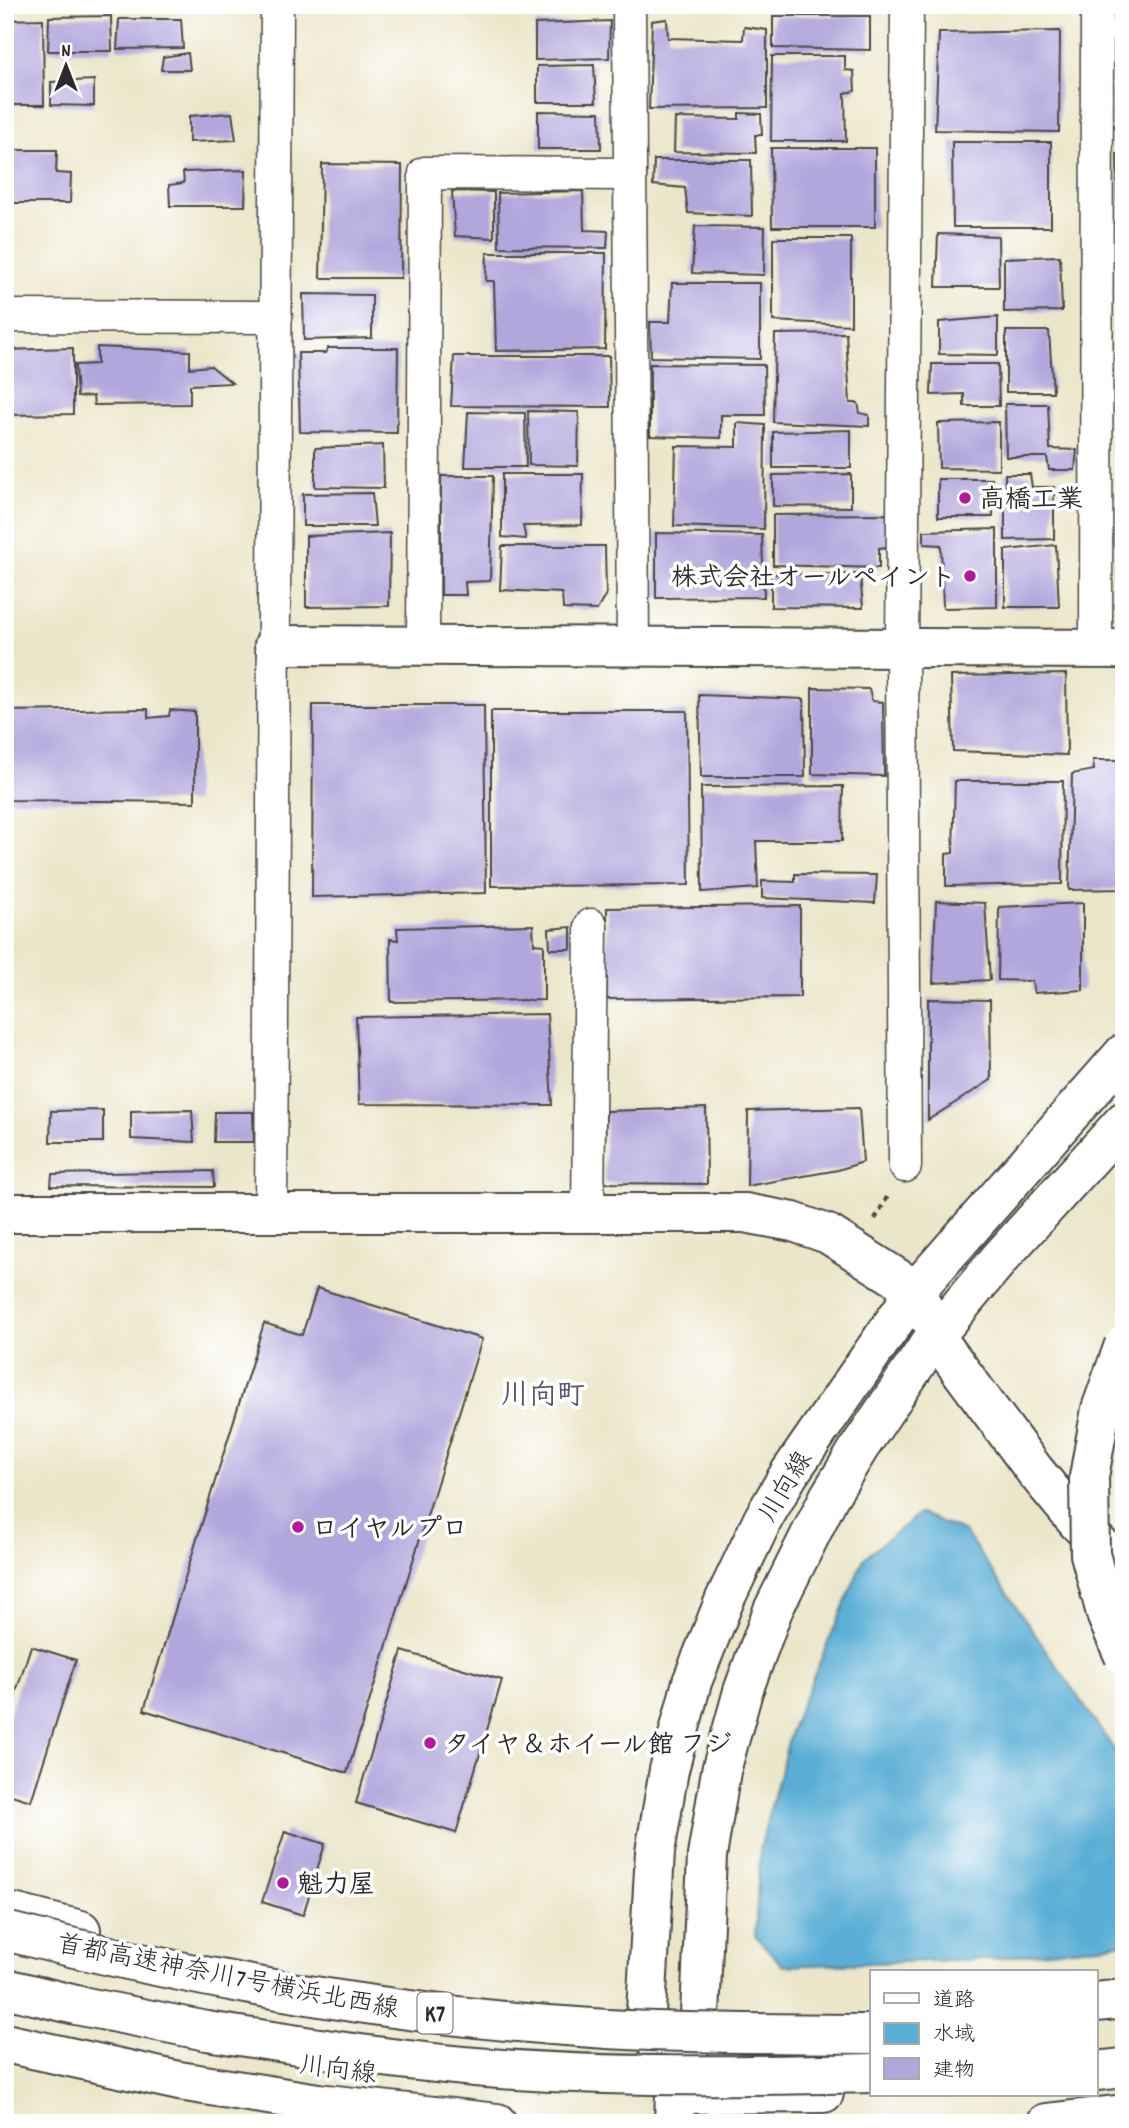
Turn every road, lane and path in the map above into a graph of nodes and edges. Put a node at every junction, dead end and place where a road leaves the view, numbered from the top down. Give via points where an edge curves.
1 (277, 5) edge
2 (629, 5) edge
3 (907, 5) edge
4 (1097, 5) edge
5 (630, 174) junction
6 (5, 316) edge
7 (276, 317) junction
8 (274, 645) junction
9 (423, 645) junction
10 (634, 646) junction
11 (902, 648) junction
12 (1110, 649) edge
13 (591, 925) dead end
14 (1124, 1053) edge
15 (1124, 1121) edge
16 (905, 1166) dead end
17 (588, 1211) junction
18 (5, 1213) edge
19 (271, 1213) junction
20 (916, 1290) junction
21 (935, 1336) junction
22 (1124, 1345) edge
23 (1124, 1569) edge
24 (1124, 1656) edge
25 (5, 1911) edge
26 (5, 1931) edge
27 (5, 1988) edge
28 (1124, 1999) edge
29 (1098, 2002) edge
30 (5, 2007) edge
31 (646, 2012) junction
32 (700, 2015) junction
33 (870, 2017) edge
34 (1124, 2017) edge
35 (1098, 2020) edge
36 (870, 2034) edge
37 (5, 2043) edge
38 (1124, 2049) edge
39 (1098, 2052) edge
40 (1124, 2068) edge
41 (1098, 2071) edge
42 (870, 2073) edge
43 (870, 2092) edge
44 (675, 2108) edge
45 (1124, 2114) edge
46 (496, 2123) edge
47 (1046, 2123) edge

1 - 7 street
2 - 5 street
3 - 11 street
4 - 12 street
5 - 9 street via 425,173
5 - 10 street
6 - 7 street
7 - 8 street
8 - 9 main road
8 - 19 street
9 - 10 main road
10 - 11 main road
11 - 12 main road
11 - 16 street
13 - 17 street
14 - 20 main road, 川向線
15 - 21 main road, 川向線
17 - 19 main road
17 - 20 main road via 745,1213 793,1222 828,1234
18 - 19 main road
20 - 21 main road
20 - 31 main road, 川向線 via 782,1486 725,1599 692,1682 669,1770 655,1852
21 - 23 main road via 1035,1471
21 - 32 main road, 川向線 via 823,1507 774,1610 743,1691 721,1771 707,1856
22 - 24 main road, bridge via 1101,1409 1089,1477 1090,1554 1107,1617
25 - 31 main road via 208,1958 346,1982 478,2000
26 - 36 main road, 首都高速神奈川7号横浜北西線 / K7, bridge via 214,1978 472,2017 607,2029
27 - 42 main road, 首都高速神奈川7号横浜北西線 / K7, bridge via 207,2031 476,2067 618,2074
28 - 29 main road
30 - 44 main road, 川向線 via 203,2048 338,2069
31 - 32 main road
31 - 44 main road, 川向線
32 - 33 main road
32 - 44 main road, 川向線
34 - 35 main road
37 - 46 main road via 179,2081 318,2103
38 - 39 main road
40 - 41 main road
43 - 44 main road via 749,2095
45 - 47 main road

